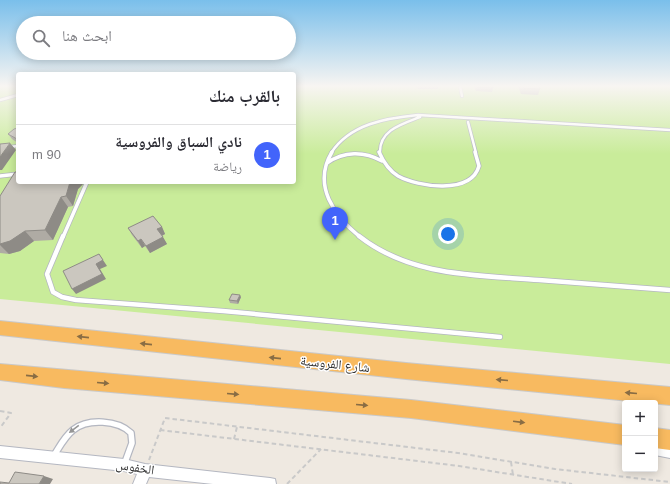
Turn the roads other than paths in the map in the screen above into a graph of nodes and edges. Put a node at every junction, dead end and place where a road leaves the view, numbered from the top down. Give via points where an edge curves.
1 (430, 115) junction
2 (468, 122) dead end
3 (670, 130) edge
4 (16, 146) edge
5 (0, 148) edge
6 (383, 162) junction
7 (326, 163) junction
8 (16, 174) edge
9 (0, 176) edge
10 (11, 180) edge
11 (86, 184) edge
12 (670, 290) edge
13 (0, 328) edge
14 (500, 337) dead end
15 (0, 372) edge
16 (670, 396) edge
17 (580, 430) junction
18 (622, 435) edge
19 (658, 438) edge
20 (670, 440) edge
21 (622, 441) edge
22 (658, 450) edge
23 (0, 452) edge
24 (670, 452) edge
25 (53, 458) junction
26 (124, 465) junction
27 (145, 470) junction
28 (139, 484) edge
29 (270, 484) edge

1 - 3 lane
1 - 6 lane via 406,122 386,134 379,147
1 - 7 lane via 393,118 364,127 340,142
2 - 6 lane via 479,166 474,176 467,181 445,186 418,184 395,175
4 - 5 lane
6 - 7 lane via 372,156 354,154 341,156
7 - 12 lane via 324,189 337,215 374,247 410,264 453,273
8 - 9 lane
8 - 10 lane
11 - 14 lane via 47,274 53,292 62,297
16 -> 13 highway, شارع الفروسية via 398,371
15 -> 17 highway via 411,409
17 - 18 highway
17 - 21 street
19 - 20 highway
22 - 24 street
23 - 25 street, الخفوس
25 - 26 street, الخفوس
26 -> 25 lane via 132,443 131,433 122,426 92,422 80,425 68,434
26 - 27 street, الخفوس
27 - 28 street
27 - 29 street, الخفوس

